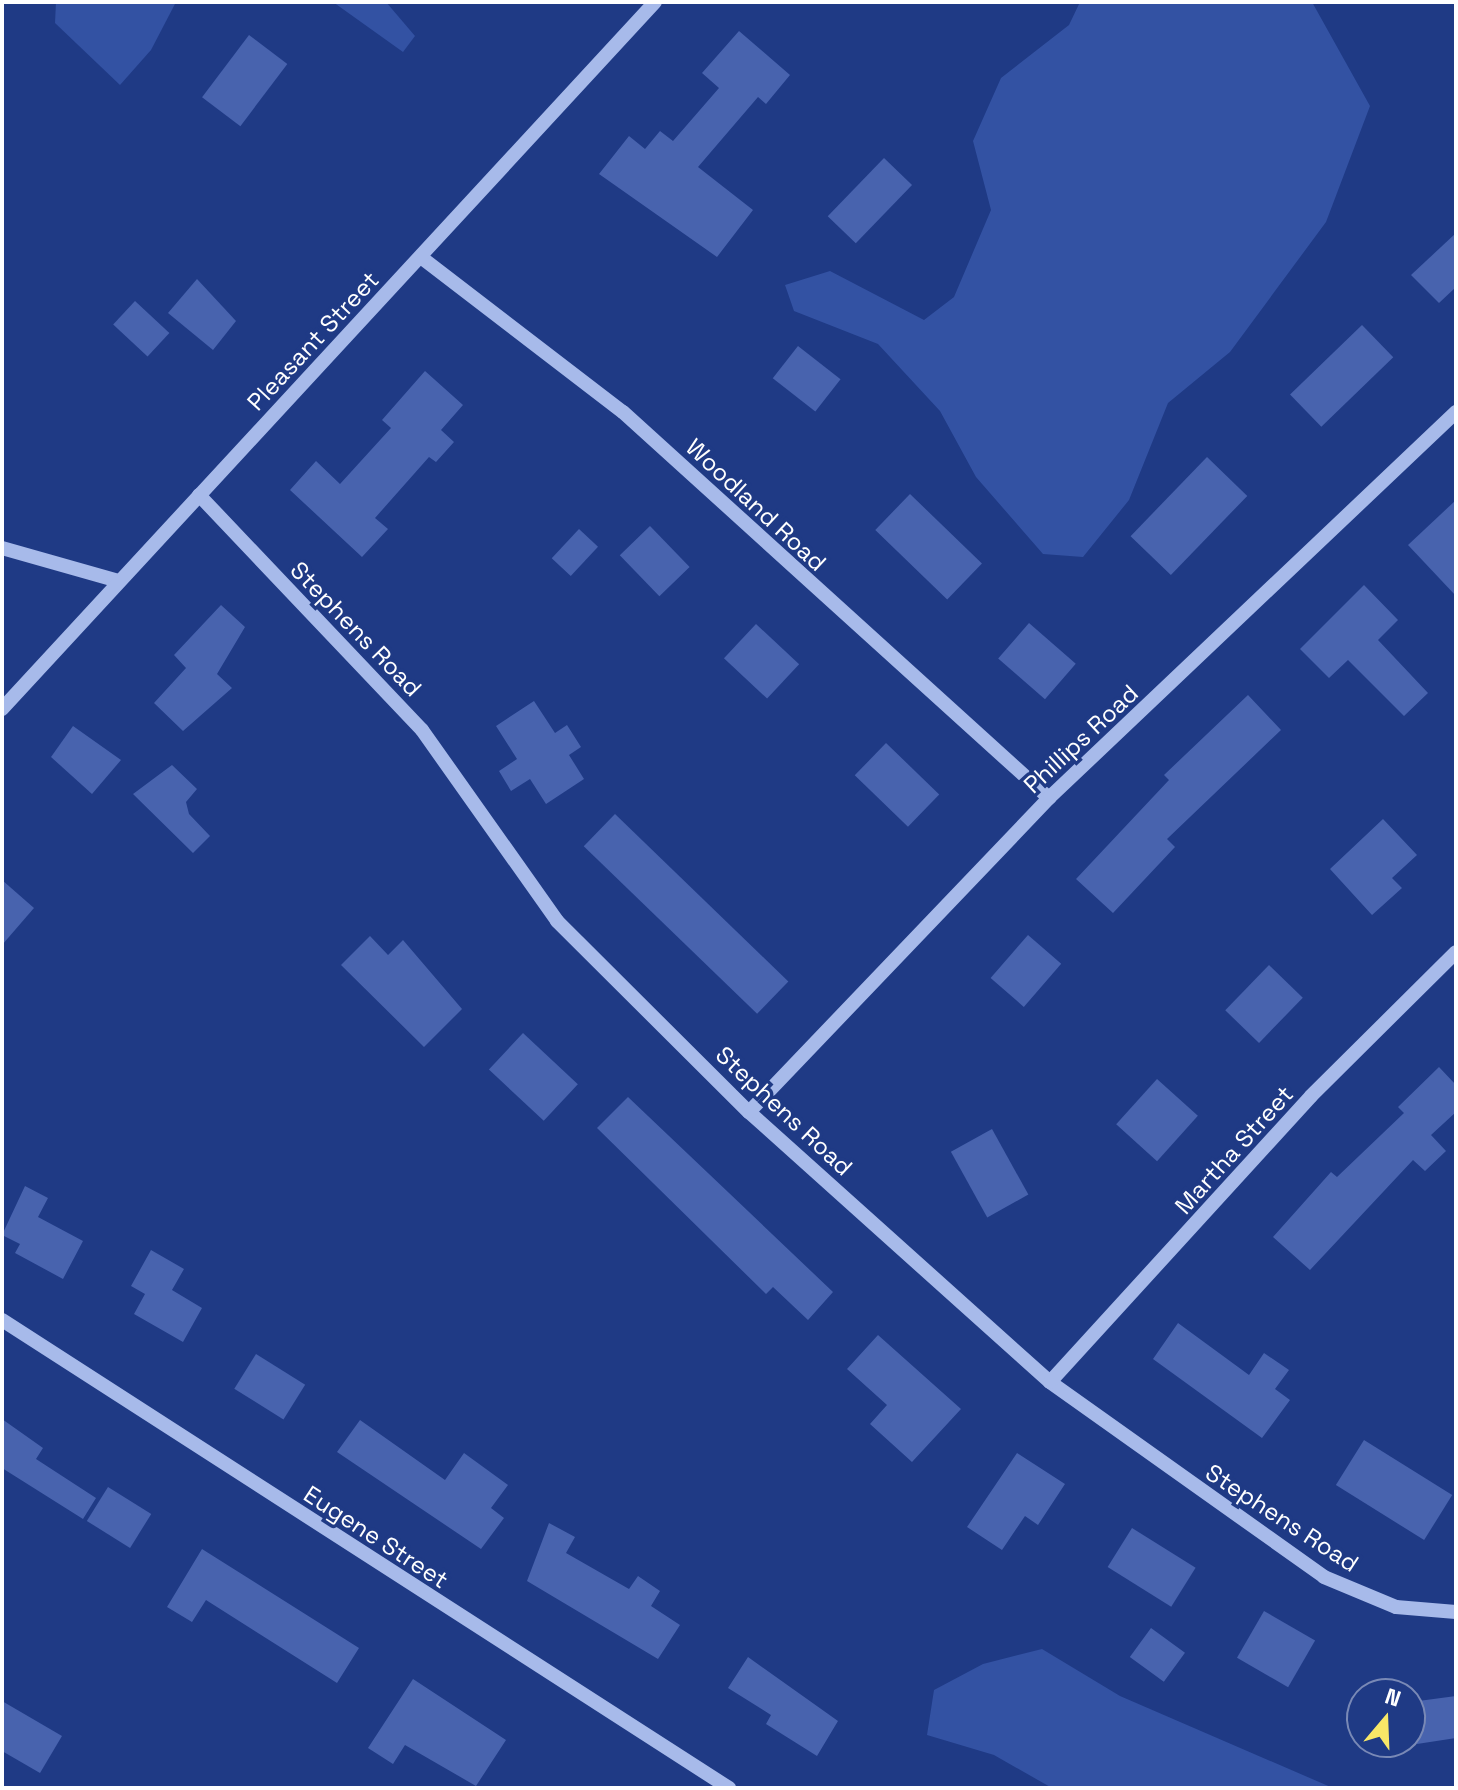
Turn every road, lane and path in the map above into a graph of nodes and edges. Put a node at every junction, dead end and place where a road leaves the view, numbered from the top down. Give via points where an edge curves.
1 (646, 5) edge
2 (422, 258) junction
3 (1456, 412) edge
4 (199, 495) junction
5 (2, 548) edge
6 (119, 581) junction
7 (2, 709) edge
8 (1049, 798) junction
9 (1456, 952) edge
10 (749, 1112) junction
11 (2, 1320) edge
12 (1050, 1382) junction
13 (1456, 1612) edge
14 (729, 1788) edge

1 - 2 street, Pleasant Street
2 - 4 street, Pleasant Street
2 - 8 street, Woodland Road via 623,412
3 - 8 street, Phillips Road
4 - 6 street, Pleasant Street
4 - 10 street, Stephens Road via 422,730 557,921
5 - 6 street
6 - 7 street, Pleasant Street
8 - 10 street, Phillips Road
9 - 12 street, Martha Street via 1311,1096
10 - 12 street, Stephens Road
11 - 14 street, Eugene Street
12 - 13 street, Stephens Road via 1324,1577 1396,1607

